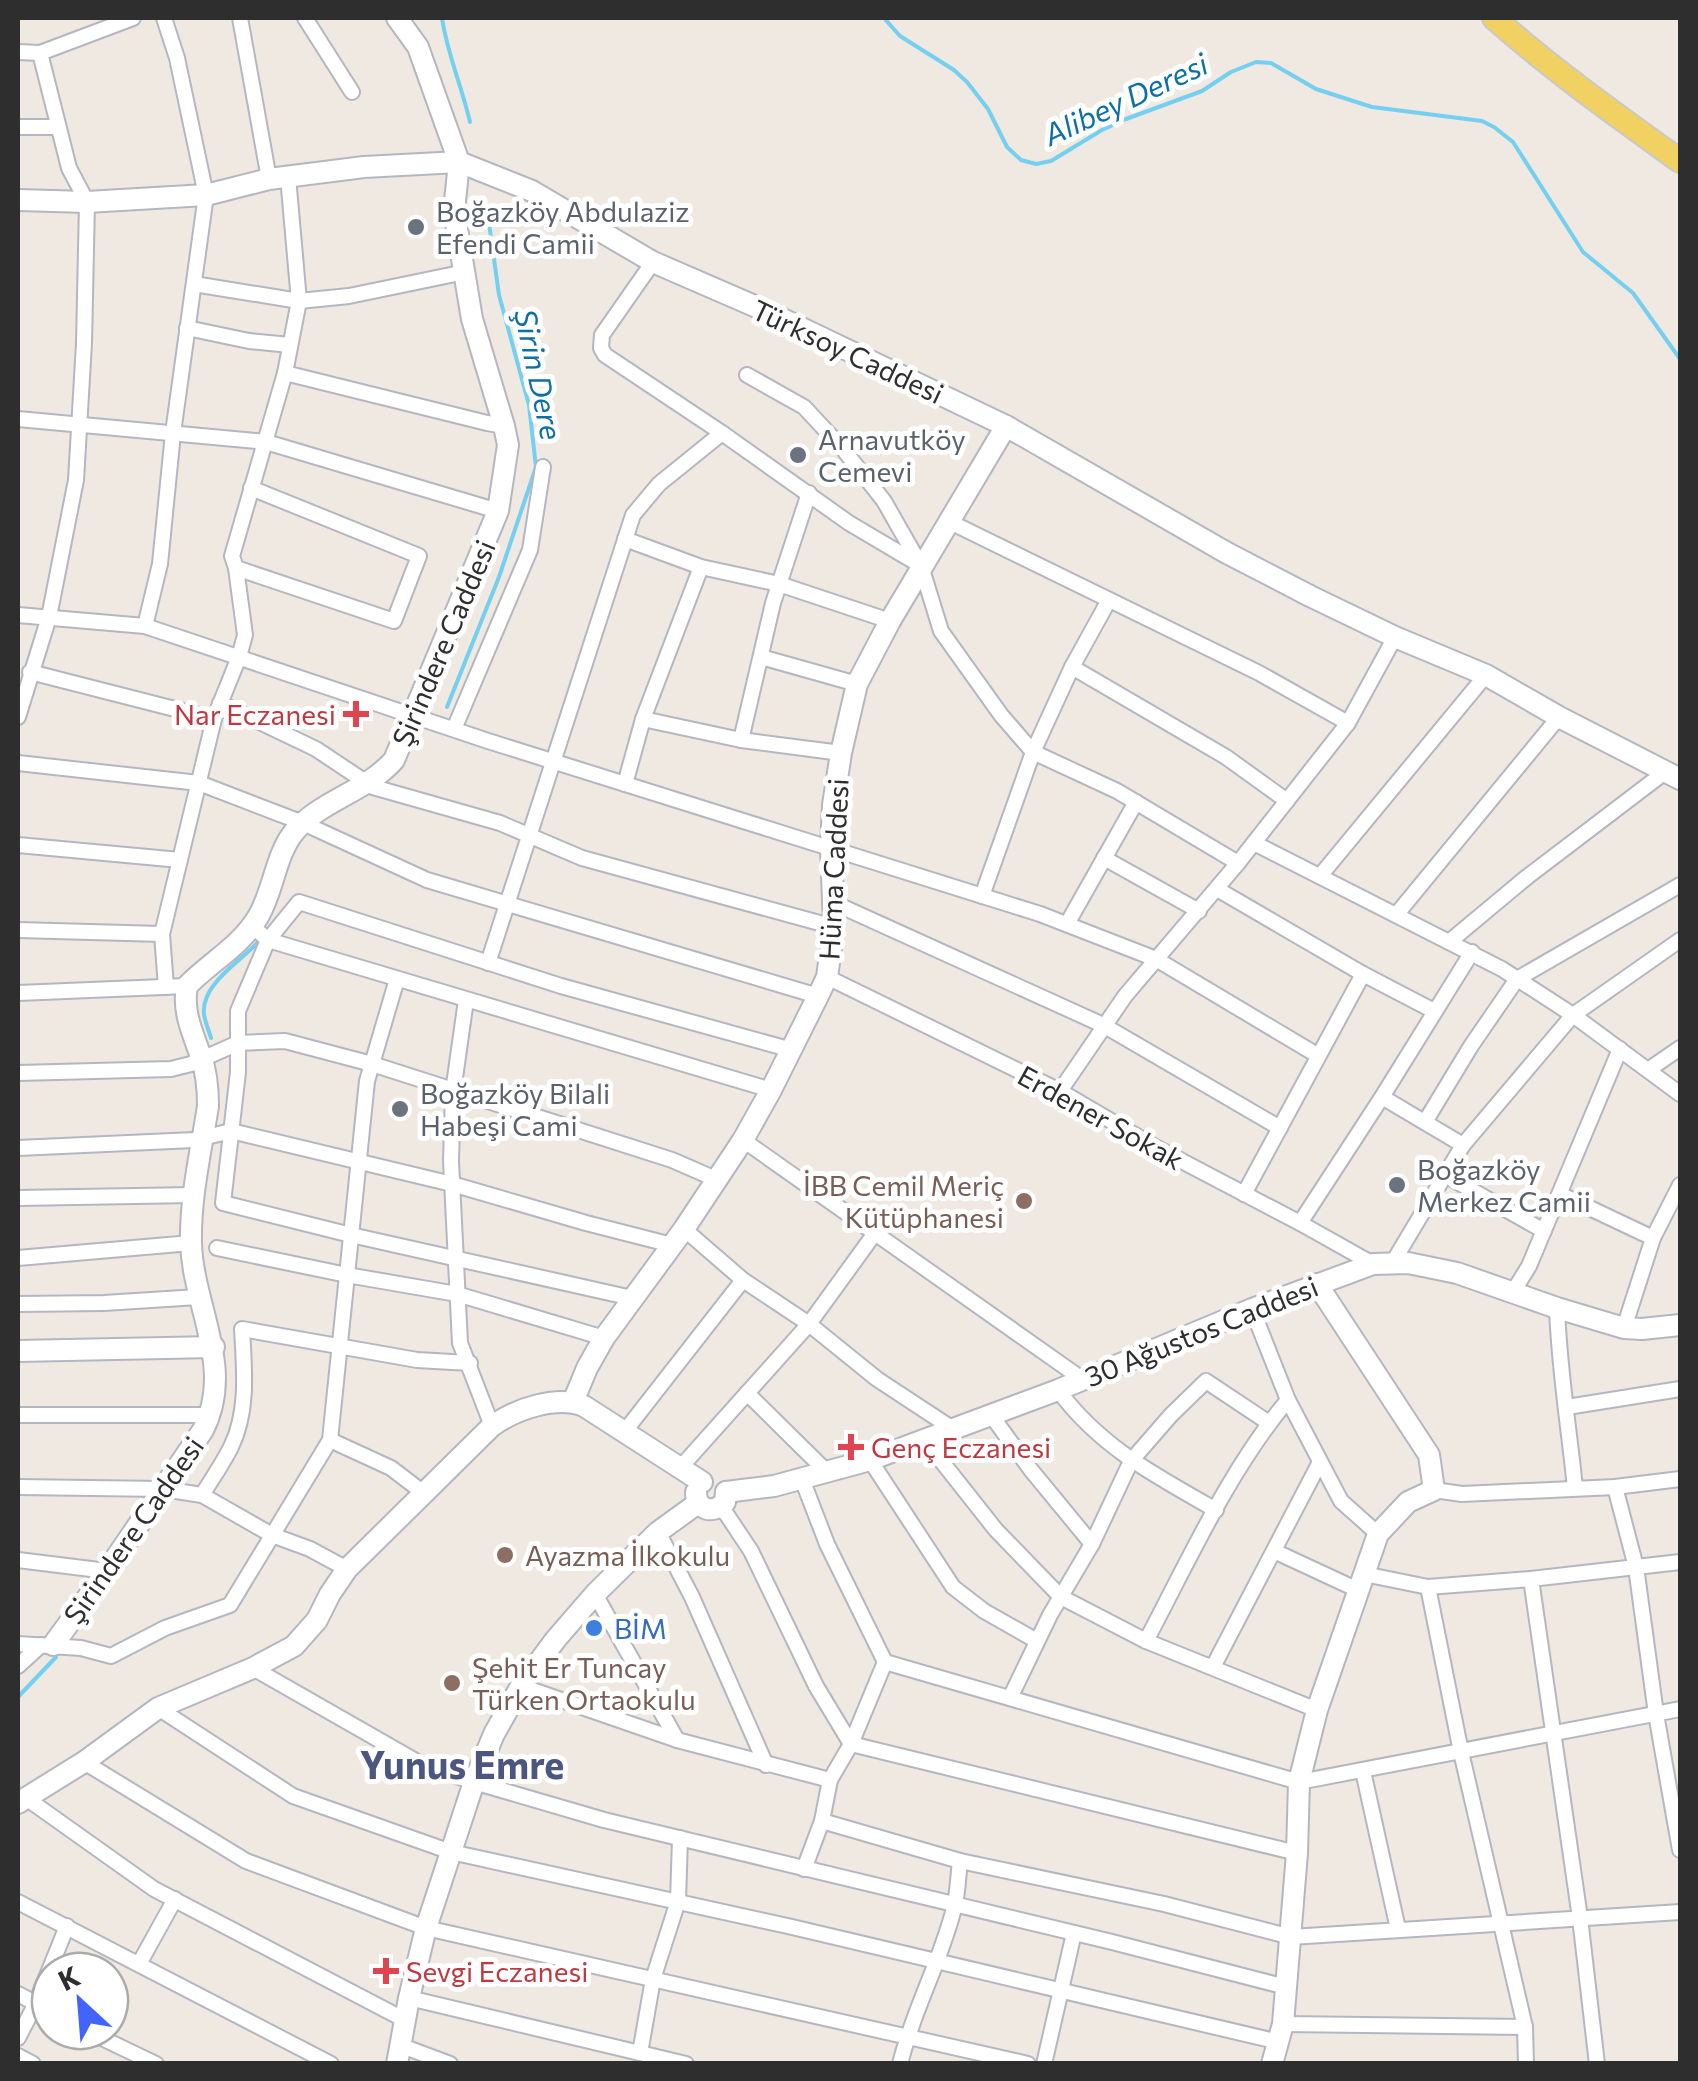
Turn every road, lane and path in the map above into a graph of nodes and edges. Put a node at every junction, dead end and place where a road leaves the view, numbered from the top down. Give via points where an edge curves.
1 (133, 18) edge
2 (164, 18) edge
3 (240, 18) edge
4 (304, 18) edge
5 (397, 18) edge
6 (1494, 18) edge
7 (18, 52) edge
8 (40, 53) junction
9 (352, 92) dead end
10 (18, 127) edge
11 (58, 127) junction
12 (1680, 160) edge
13 (459, 162) junction
14 (279, 178) junction
15 (206, 195) junction
16 (18, 200) edge
17 (87, 202) junction
18 (653, 262) junction
19 (465, 272) junction
20 (194, 284) junction
21 (299, 300) junction
22 (187, 328) junction
23 (290, 345) junction
24 (284, 373) junction
25 (748, 375) dead end
26 (18, 419) edge
27 (79, 424) junction
28 (504, 426) junction
29 (1006, 426) junction
30 (173, 433) junction
31 (722, 433) junction
32 (266, 442) junction
33 (543, 467) dead end
34 (250, 488) junction
35 (809, 493) junction
36 (498, 511) junction
37 (948, 521) junction
38 (625, 539) junction
39 (921, 566) junction
40 (700, 567) junction
41 (236, 568) junction
42 (780, 584) junction
43 (1109, 600) junction
44 (18, 615) edge
45 (49, 618) junction
46 (890, 621) junction
47 (145, 626) junction
48 (1395, 637) junction
49 (240, 657) junction
50 (760, 657) junction
51 (1072, 666) junction
52 (30, 672) junction
53 (1486, 675) junction
54 (857, 684) junction
55 (220, 704) junction
56 (413, 715) junction
57 (18, 716) edge
58 (1560, 717) junction
59 (214, 719) junction
60 (643, 719) junction
61 (1348, 723) junction
62 (454, 729) junction
63 (741, 740) junction
64 (1034, 752) junction
65 (841, 753) junction
66 (552, 761) junction
67 (18, 763) edge
68 (1673, 776) edge
69 (366, 782) junction
70 (199, 783) junction
71 (624, 784) junction
72 (1287, 801) junction
73 (1136, 802) junction
74 (303, 824) junction
75 (529, 835) junction
76 (1254, 843) junction
77 (18, 845) edge
78 (831, 848) junction
79 (1104, 858) junction
80 (180, 860) junction
81 (1238, 863) junction
82 (1320, 876) junction
83 (1680, 885) edge
84 (1217, 888) junction
85 (982, 896) junction
86 (834, 903) junction
87 (507, 904) junction
88 (1198, 911) junction
89 (1396, 915) junction
90 (1067, 924) junction
91 (834, 928) junction
92 (18, 930) edge
93 (260, 933) junction
94 (162, 934) junction
95 (1680, 940) edge
96 (1449, 942) junction
97 (1472, 952) junction
98 (1156, 959) junction
99 (488, 963) junction
100 (1362, 974) junction
101 (397, 979) junction
102 (1517, 979) junction
103 (176, 986) junction
104 (822, 986) junction
105 (18, 993) edge
106 (466, 1000) junction
107 (1434, 1012) junction
108 (1573, 1015) junction
109 (1103, 1025) junction
110 (238, 1043) junction
111 (1680, 1048) edge
112 (1620, 1049) junction
113 (792, 1050) junction
114 (1318, 1055) junction
115 (202, 1059) junction
116 (372, 1064) junction
117 (1648, 1070) junction
118 (18, 1073) edge
119 (772, 1090) junction
120 (1060, 1091) junction
121 (454, 1092) junction
122 (1680, 1094) edge
123 (1382, 1098) junction
124 (1425, 1122) junction
125 (1280, 1128) junction
126 (232, 1132) junction
127 (203, 1138) junction
128 (743, 1140) junction
129 (1463, 1145) junction
130 (18, 1148) edge
131 (358, 1163) junction
132 (1445, 1175) junction
133 (718, 1180) junction
134 (452, 1184) junction
135 (1680, 1185) edge
136 (1244, 1194) junction
137 (1560, 1194) junction
138 (194, 1195) junction
139 (18, 1198) edge
140 (1300, 1223) junction
141 (1544, 1230) junction
142 (875, 1234) junction
143 (351, 1235) junction
144 (678, 1237) junction
145 (1653, 1238) junction
146 (191, 1243) junction
147 (217, 1248) dead end
148 (455, 1257) junction
149 (18, 1258) edge
150 (1383, 1263) junction
151 (347, 1275) junction
152 (742, 1280) junction
153 (1317, 1284) junction
154 (1513, 1292) junction
155 (457, 1294) junction
156 (198, 1297) junction
157 (632, 1298) junction
158 (18, 1304) edge
159 (1252, 1308) junction
160 (1557, 1308) junction
161 (809, 1324) junction
162 (1680, 1325) edge
163 (1624, 1328) junction
164 (604, 1338) junction
165 (214, 1346) junction
166 (340, 1347) junction
167 (18, 1350) edge
168 (470, 1363) junction
169 (1082, 1379) junction
170 (1680, 1389) edge
171 (1058, 1390) junction
172 (747, 1393) junction
173 (1288, 1400) junction
174 (574, 1402) junction
175 (1567, 1407) junction
176 (212, 1414) junction
177 (18, 1415) edge
178 (992, 1416) junction
179 (1269, 1423) junction
180 (492, 1426) junction
181 (953, 1429) junction
182 (626, 1431) junction
183 (924, 1439) junction
184 (330, 1440) junction
185 (870, 1460) junction
186 (1132, 1461) junction
187 (1320, 1462) junction
188 (680, 1468) junction
189 (827, 1472) junction
190 (802, 1479) junction
191 (1680, 1479) edge
192 (702, 1482) junction
193 (18, 1487) edge
194 (1614, 1487) junction
195 (1575, 1488) junction
196 (163, 1489) junction
197 (1434, 1490) junction
198 (202, 1494) junction
199 (425, 1494) junction
200 (724, 1499) junction
201 (698, 1504) junction
202 (1216, 1510) junction
203 (658, 1532) junction
204 (1378, 1534) junction
205 (272, 1535) junction
206 (1092, 1544) junction
207 (1274, 1551) junction
208 (18, 1560) edge
209 (1680, 1562) edge
210 (1636, 1568) junction
211 (348, 1569) junction
212 (107, 1571) junction
213 (1532, 1579) junction
214 (1361, 1582) junction
215 (1428, 1586) junction
216 (595, 1594) junction
217 (1061, 1597) junction
218 (1146, 1640) junction
219 (1037, 1641) junction
220 (18, 1644) edge
221 (47, 1645) junction
222 (885, 1662) junction
223 (18, 1666) edge
224 (1213, 1667) junction
225 (253, 1668) junction
226 (521, 1686) junction
227 (1010, 1698) junction
228 (158, 1708) junction
229 (1680, 1709) edge
230 (1317, 1710) junction
231 (1656, 1714) junction
232 (1554, 1734) junction
233 (676, 1740) junction
234 (851, 1744) junction
235 (1461, 1752) junction
236 (84, 1762) junction
237 (766, 1765) junction
238 (1364, 1770) junction
239 (830, 1780) junction
240 (474, 1782) junction
241 (1299, 1782) junction
242 (22, 1801) edge
243 (822, 1821) junction
244 (680, 1838) junction
245 (1680, 1850) edge
246 (451, 1852) junction
247 (1297, 1853) junction
248 (960, 1861) junction
249 (804, 1869) junction
250 (175, 1900) junction
251 (18, 1902) edge
252 (678, 1902) junction
253 (954, 1906) junction
254 (1680, 1912) edge
255 (1580, 1918) junction
256 (1501, 1923) junction
257 (67, 1926) junction
258 (426, 1928) junction
259 (1398, 1929) junction
260 (1074, 1934) junction
261 (1291, 1938) junction
262 (57, 1951) edge
263 (936, 1962) junction
264 (139, 1964) junction
265 (653, 1979) junction
266 (1286, 1987) junction
267 (1062, 1992) junction
268 (408, 1998) junction
269 (30, 2015) edge
270 (404, 2020) junction
271 (1525, 2027) junction
272 (1281, 2033) junction
273 (907, 2035) junction
274 (18, 2038) edge
275 (129, 2051) edge
276 (640, 2053) junction
277 (400, 2055) edge
278 (18, 2056) edge
279 (33, 2064) edge
280 (156, 2064) edge
281 (331, 2064) edge
282 (450, 2064) edge
283 (686, 2064) edge
284 (900, 2064) edge
285 (1028, 2064) edge
286 (1044, 2064) edge
287 (1272, 2064) edge
288 (1526, 2064) edge
289 (1597, 2064) edge

1 - 8 street
2 - 15 street
3 - 14 street
4 - 9 street
5 - 13 street via 418,47
6 - 12 main road
7 - 8 street
8 - 11 street
10 - 11 street
11 - 17 street
13 - 14 street, Türksoy Caddesi
13 - 18 street, Türksoy Caddesi via 532,192
13 - 19 street, Şirindere Caddesi via 454,211
14 - 15 street, Türksoy Caddesi
14 - 21 street
15 - 17 street, Türksoy Caddesi
15 - 20 street
16 - 17 street, Türksoy Caddesi
17 - 27 street
18 - 29 street, Türksoy Caddesi
18 - 31 street via 602,335 602,352
19 - 21 street
19 - 28 street, Şirindere Caddesi
20 - 21 street
20 - 22 street
21 - 23 street
22 - 23 street
22 - 30 street
23 - 24 street
24 - 28 street
24 - 32 street
25 - 39 street via 804,407 843,448
26 - 27 street
27 - 30 street
27 - 45 street via 76,480
28 - 36 street, Şirindere Caddesi via 508,445
29 - 37 street, Hüma Caddesi
29 - 48 street, Türksoy Caddesi via 1227,553
30 - 32 street
30 - 47 street via 160,564
31 - 35 street
31 - 38 street via 659,484 633,515
32 - 34 street
32 - 36 street
33 - 62 street via 530,550
34 - 41 street via 232,556
34 - 41 street via 419,556 394,621
35 - 39 street
35 - 42 street
36 - 56 street, Şirindere Caddesi
37 - 39 street, Hüma Caddesi
37 - 43 street
38 - 40 street
38 - 66 street
39 - 46 street, Hüma Caddesi
39 - 64 street via 941,631
40 - 42 street
40 - 60 street
41 - 49 street
42 - 46 street
42 - 50 street
43 - 51 street
43 - 61 street
44 - 45 street
45 - 47 street
45 - 52 street
46 - 54 street, Hüma Caddesi
47 - 49 street
48 - 53 street, Türksoy Caddesi
48 - 61 street
49 - 55 street
49 - 56 street
50 - 54 street
50 - 63 street
51 - 64 street
51 - 72 street
52 - 57 street
52 - 59 street
53 - 58 street, Türksoy Caddesi
53 - 82 street
54 - 65 street, Hüma Caddesi
55 - 59 street
55 - 69 street via 316,748
56 - 62 street
56 - 69 street, Şirindere Caddesi via 394,760
58 - 68 street, Türksoy Caddesi
58 - 89 street
59 - 70 street
60 - 63 street
60 - 71 street
61 - 72 street
62 - 66 street
63 - 65 street
64 - 73 street
64 - 85 street
65 - 78 street, Hüma Caddesi
66 - 71 street
66 - 75 street
67 - 70 street, Erdener Sokak
68 - 96 street via 1527,877
69 - 74 street, Şirindere Caddesi
69 - 75 street
70 - 74 street, Erdener Sokak
70 - 80 street
71 - 78 street
72 - 76 street
73 - 79 street
73 - 81 street
74 - 87 street, Erdener Sokak via 428,880
74 - 93 street, Şirindere Caddesi via 285,846
75 - 87 street
75 - 91 street via 582,858
76 - 81 street
76 - 82 street
77 - 80 street
78 - 85 street
78 - 86 street, Hüma Caddesi
79 - 88 street
79 - 90 street
80 - 94 street
81 - 84 street
82 - 89 street
83 - 102 street
84 - 88 street
84 - 100 street
85 - 90 street
86 - 91 street, Hüma Caddesi
86 - 109 street
87 - 99 street
87 - 104 street, Erdener Sokak
88 - 98 street
89 - 96 street
90 - 98 street
91 - 104 street, Hüma Caddesi
92 - 94 street
93 - 99 street via 299,902
93 - 101 street
93 - 103 street, Şirindere Caddesi
93 - 110 street via 238,1011
94 - 103 street
95 - 108 street
96 - 97 street
97 - 102 street
97 - 107 street
98 - 109 street
98 - 114 street
99 - 113 street
100 - 107 street
100 - 114 street
101 - 106 street
101 - 116 street
102 - 108 street
102 - 124 street
103 - 105 street
103 - 115 street, Şirindere Caddesi
104 - 113 street, Hüma Caddesi
104 - 120 street, Erdener Sokak
106 - 119 street
106 - 121 street
107 - 123 street
108 - 112 street
108 - 129 street
109 - 120 street
109 - 125 street
110 - 115 street
110 - 116 street via 285,1041
110 - 126 street
111 - 117 street
112 - 117 street
112 - 137 street
113 - 119 street, Hüma Caddesi
114 - 125 street
115 - 118 street via 171,1069
115 - 127 street, Şirindere Caddesi via 208,1091
116 - 121 street
116 - 131 street
117 - 122 street
119 - 128 street, Hüma Caddesi
120 - 136 street, Erdener Sokak
121 - 133 street
121 - 134 street
123 - 124 street
123 - 140 street
124 - 129 street
125 - 136 street
126 - 127 street
126 - 131 street
126 - 143 street via 223,1203
127 - 130 street
127 - 138 street, Şirindere Caddesi
128 - 133 street, Hüma Caddesi
128 - 142 street
129 - 132 street
131 - 134 street
131 - 143 street
132 - 141 street
132 - 150 street
133 - 144 street, Hüma Caddesi
134 - 144 street via 586,1224
134 - 148 street
135 - 145 street
136 - 140 street, Erdener Sokak
137 - 141 street
137 - 145 street
138 - 139 street
138 - 146 street, Şirindere Caddesi
140 - 150 street, Erdener Sokak
141 - 154 street
142 - 161 street
142 - 169 street
143 - 148 street
143 - 151 street
144 - 152 street
144 - 157 street, Hüma Caddesi
145 - 163 street
146 - 149 street
146 - 156 street, Şirindere Caddesi
147 - 151 street
148 - 155 street
148 - 157 street
150 - 153 street, 30 Ağustos Caddesi
150 - 154 street, 30 Ağustos Caddesi via 1424,1265
151 - 155 street
151 - 166 street
152 - 161 street
152 - 182 street
153 - 159 street, 30 Ağustos Caddesi
153 - 197 street via 1430,1455
154 - 160 street, 30 Ağustos Caddesi
155 - 164 street
155 - 168 street via 460,1343
156 - 158 street
156 - 165 street, Şirindere Caddesi
157 - 164 street, Hüma Caddesi
159 - 169 street, 30 Ağustos Caddesi
159 - 173 street
160 - 163 street, 30 Ağustos Caddesi
160 - 175 street
161 - 172 street
161 - 181 street
162 - 163 street, 30 Ağustos Caddesi
164 - 174 street, Hüma Caddesi
165 - 167 street
165 - 176 street, Şirindere Caddesi
166 - 168 street
166 - 184 street
166 - 198 street via 242,1329 237,1431
168 - 180 street
169 - 171 street, 30 Ağustos Caddesi
170 - 175 street
171 - 178 street, 30 Ağustos Caddesi
171 - 186 street
172 - 188 street
172 - 189 street
173 - 179 street
173 - 187 street
174 - 180 street via 517,1411
174 - 182 street
175 - 195 street
176 - 177 street
176 - 196 street, Şirindere Caddesi
178 - 181 street, 30 Ağustos Caddesi
178 - 206 street
179 - 186 street via 1206,1380
179 - 202 street
180 - 199 street
181 - 183 street, 30 Ağustos Caddesi
182 - 188 street
183 - 185 street, 30 Ağustos Caddesi
183 - 217 street via 983,1515
184 - 199 street via 390,1468
184 - 205 street
185 - 189 street, 30 Ağustos Caddesi
185 - 219 street via 952,1586
186 - 202 street
186 - 206 street
187 - 204 street via 1341,1500
187 - 207 street
188 - 192 street
189 - 190 street, 30 Ağustos Caddesi
190 - 200 street, 30 Ağustos Caddesi
190 - 222 street
191 - 194 street
192 - 200 street via 716,1480
192 - 201 street
193 - 196 street
194 - 195 street
194 - 210 street
195 - 197 street
196 - 198 street
196 - 212 street, Şirindere Caddesi
197 - 204 street via 1408,1502
198 - 205 street
199 - 211 street
200 - 201 street via 717,1509
200 - 234 street
201 - 203 street
202 - 218 street
203 - 216 street
203 - 237 street
204 - 214 street
205 - 211 street
205 - 221 street via 230,1604 110,1656
206 - 217 street
207 - 214 street
207 - 224 street
208 - 212 street
209 - 210 street
210 - 213 street
210 - 231 street
211 - 225 street via 306,1635
212 - 221 street, Şirindere Caddesi
213 - 215 street
213 - 232 street
214 - 215 street
214 - 230 street
215 - 235 street
216 - 226 street
216 - 233 street
217 - 218 street
217 - 219 street
218 - 224 street
219 - 227 street
220 - 221 street
221 - 223 street
222 - 227 street
222 - 234 street
224 - 230 street
225 - 228 street
225 - 240 street via 421,1764
226 - 233 street
226 - 240 street
227 - 241 street
228 - 236 street
228 - 246 street via 293,1796
229 - 231 street
230 - 241 street
231 - 232 street
231 - 245 street
232 - 235 street
232 - 255 street
233 - 237 street
234 - 239 street
234 - 247 street
235 - 238 street
235 - 256 street
236 - 242 street
236 - 258 street via 246,1861
237 - 239 street
238 - 241 street
238 - 259 street
239 - 243 street
240 - 244 street
240 - 246 street
241 - 247 street
242 - 250 street
243 - 248 street
243 - 249 street
244 - 249 street
244 - 252 street
246 - 252 street
246 - 258 street
247 - 261 street
248 - 253 street
248 - 261 street
249 - 253 street
250 - 264 street
250 - 270 street
251 - 257 street
252 - 263 street
252 - 265 street
253 - 260 street
253 - 263 street
254 - 255 street
255 - 256 street
255 - 289 street
256 - 259 street
256 - 271 street
257 - 262 street
257 - 264 street
258 - 265 street
258 - 268 street
259 - 261 street
260 - 266 street
260 - 267 street
261 - 266 street
263 - 267 street
263 - 273 street
264 - 281 street
265 - 273 street
265 - 276 street
266 - 272 street
267 - 272 street
267 - 286 street
268 - 270 street
268 - 276 street
269 - 274 street
270 - 277 street
271 - 272 street
271 - 288 street
272 - 287 street
273 - 284 street
273 - 285 street
275 - 280 street
276 - 283 street
277 - 282 street
278 - 279 street

